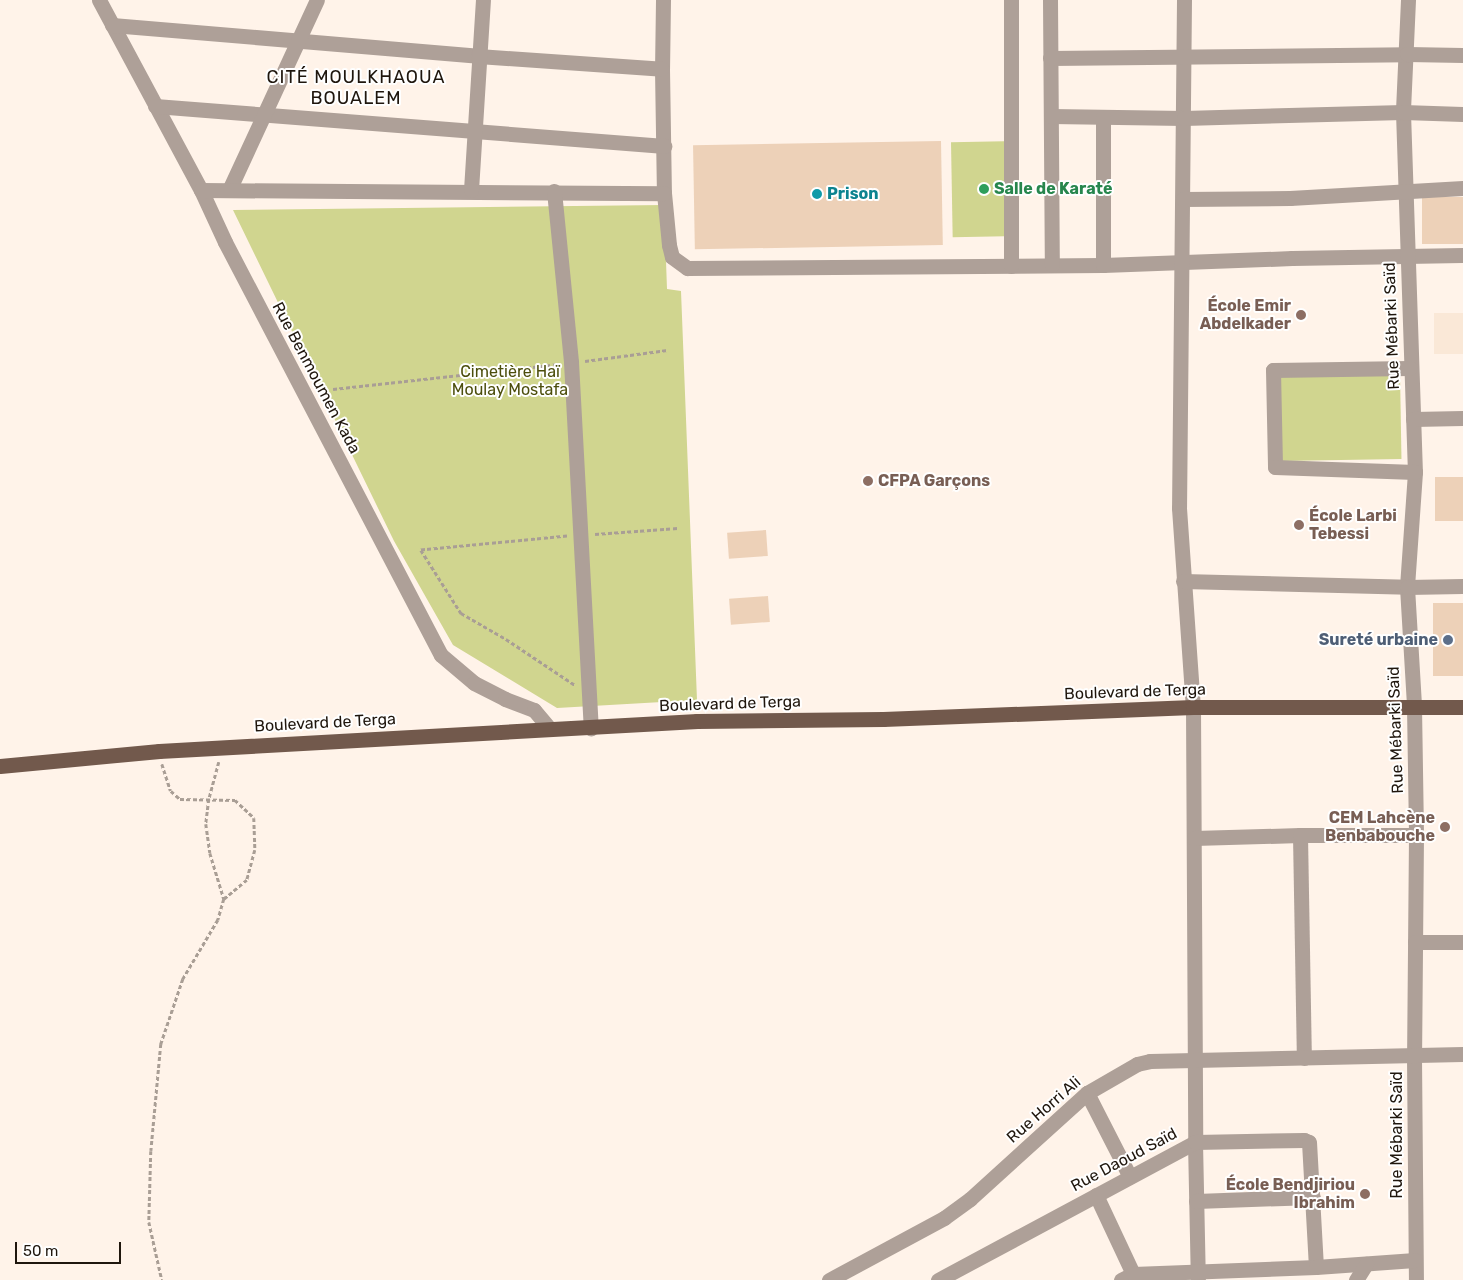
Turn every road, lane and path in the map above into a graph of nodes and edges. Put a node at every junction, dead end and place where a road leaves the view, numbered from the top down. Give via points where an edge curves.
1 (99, 0) edge
2 (317, 0) edge
3 (484, 0) edge
4 (663, 0) edge
5 (1011, 0) edge
6 (1050, 0) edge
7 (1184, 0) edge
8 (1408, 0) edge
9 (112, 25) junction
10 (299, 41) junction
11 (1407, 54) junction
12 (478, 56) junction
13 (1184, 56) junction
14 (1463, 56) edge
15 (1050, 58) junction
16 (662, 69) junction
17 (155, 106) junction
18 (1403, 112) junction
19 (1463, 114) edge
20 (263, 116) junction
21 (1051, 116) junction
22 (1103, 117) junction
23 (1184, 118) junction
24 (474, 132) junction
25 (664, 146) junction
26 (230, 188) junction
27 (1463, 188) edge
28 (201, 190) junction
29 (471, 190) junction
30 (554, 192) junction
31 (1405, 192) junction
32 (664, 193) junction
33 (1183, 199) junction
34 (1463, 255) edge
35 (1407, 256) junction
36 (1183, 262) junction
37 (1103, 265) junction
38 (1011, 266) junction
39 (1052, 266) junction
40 (668, 350) dead end
41 (571, 362) junction
42 (1410, 368) junction
43 (333, 389) dead end
44 (1463, 418) edge
45 (1413, 419) junction
46 (1415, 472) junction
47 (678, 528) dead end
48 (581, 535) junction
49 (1183, 581) junction
50 (1463, 586) edge
51 (1407, 587) junction
52 (589, 693) junction
53 (1414, 706) junction
54 (1193, 707) junction
55 (1463, 707) edge
56 (549, 728) junction
57 (591, 728) junction
58 (223, 747) junction
59 (159, 751) junction
60 (0, 766) edge
61 (209, 799) junction
62 (1300, 835) junction
63 (1416, 835) junction
64 (1194, 838) junction
65 (224, 899) junction
66 (1416, 942) junction
67 (1463, 942) edge
68 (1463, 1054) edge
69 (1414, 1057) junction
70 (1304, 1058) junction
71 (1194, 1061) junction
72 (1087, 1094) junction
73 (1195, 1142) junction
74 (1130, 1177) junction
75 (1096, 1195) junction
76 (1313, 1197) junction
77 (1196, 1201) junction
78 (1415, 1260) junction
79 (1366, 1264) junction
80 (1316, 1267) junction
81 (1197, 1275) edge
82 (1127, 1277) edge
83 (162, 1280) edge
84 (829, 1280) edge
85 (938, 1280) edge
86 (1356, 1280) edge
87 (1416, 1280) edge

1 - 9 street, Rue Benmoumen Kada
2 - 10 street
3 - 12 street
4 - 16 street
5 - 38 street
6 - 15 street
7 - 13 street
8 - 11 street, Rue Mébarki Saïd
9 - 10 street
9 - 17 street, Rue Benmoumen Kada
10 - 12 street
10 - 20 street
11 - 13 street
11 - 14 street
11 - 18 street, Rue Mébarki Saïd
12 - 16 street
12 - 24 street
13 - 15 street
13 - 23 street
15 - 21 street
16 - 25 street
17 - 20 street
17 - 28 street, Rue Benmoumen Kada
18 - 19 street
18 - 23 street
18 - 31 street, Rue Mébarki Saïd
20 - 24 street
20 - 26 street
21 - 22 street
21 - 39 street
22 - 23 street
22 - 37 street
23 - 33 street
24 - 25 street
24 - 29 street
25 - 32 street
26 - 28 street
26 - 29 street
27 - 31 street
28 - 56 street, Rue Benmoumen Kada via 225,242 441,655 474,683 534,710
29 - 30 street
30 - 32 street
30 - 41 street
31 - 33 street
31 - 35 street, Rue Mébarki Saïd
32 - 38 street via 672,257 688,268
33 - 36 street
34 - 35 street
35 - 36 street
35 - 42 street, Rue Mébarki Saïd
36 - 37 street
36 - 49 street via 1179,508
37 - 39 street
38 - 39 street
40 - 41 path
41 - 43 path
41 - 48 street
42 - 45 street, Rue Mébarki Saïd
42 - 46 street via 1273,370 1275,467
44 - 45 street
45 - 46 street, Rue Mébarki Saïd
46 - 51 street, Rue Mébarki Saïd
47 - 48 path
48 - 52 street
48 - 52 path via 421,550 461,613 506,638
49 - 51 street
49 - 54 street
50 - 51 street
51 - 53 street, Rue Mébarki Saïd
52 - 57 street
53 - 54 main road, Boulevard de Terga
53 - 55 main road, Boulevard de Terga
53 - 63 street, Rue Mébarki Saïd
54 - 57 main road, Boulevard de Terga via 882,719 697,721
54 - 64 street
56 - 57 main road, Boulevard de Terga
56 - 58 main road, Boulevard de Terga
58 - 59 main road, Boulevard de Terga
58 - 61 path
59 - 60 main road, Boulevard de Terga
59 - 61 path via 171,791 180,799
61 - 65 path via 206,824 210,852
61 - 65 path via 235,800 254,818 255,850 247,880
62 - 63 street
62 - 64 street
62 - 70 street
63 - 66 street, Rue Mébarki Saïd
64 - 71 street
65 - 83 path via 218,920 183,979 161,1044 151,1151 149,1222
66 - 67 street
66 - 69 street, Rue Mébarki Saïd
68 - 69 street, Rue Horri Ali
69 - 70 street, Rue Horri Ali
69 - 78 street, Rue Mébarki Saïd
70 - 71 street, Rue Horri Ali
71 - 72 street, Rue Horri Ali via 1138,1064
71 - 73 street
72 - 74 street
72 - 84 street, Rue Horri Ali via 970,1199 944,1218
73 - 74 street, Rue Daoud Saïd
73 - 76 street, Rue Daoud Saïd via 1306,1140 1310,1146
73 - 77 street
74 - 75 street, Rue Daoud Saïd
75 - 82 street
75 - 85 street, Rue Daoud Saïd
76 - 77 street
76 - 80 street, Rue Daoud Saïd
77 - 81 street
78 - 79 street
78 - 87 street, Rue Mébarki Saïd
79 - 80 street
79 - 86 street
80 - 81 street
81 - 82 street

